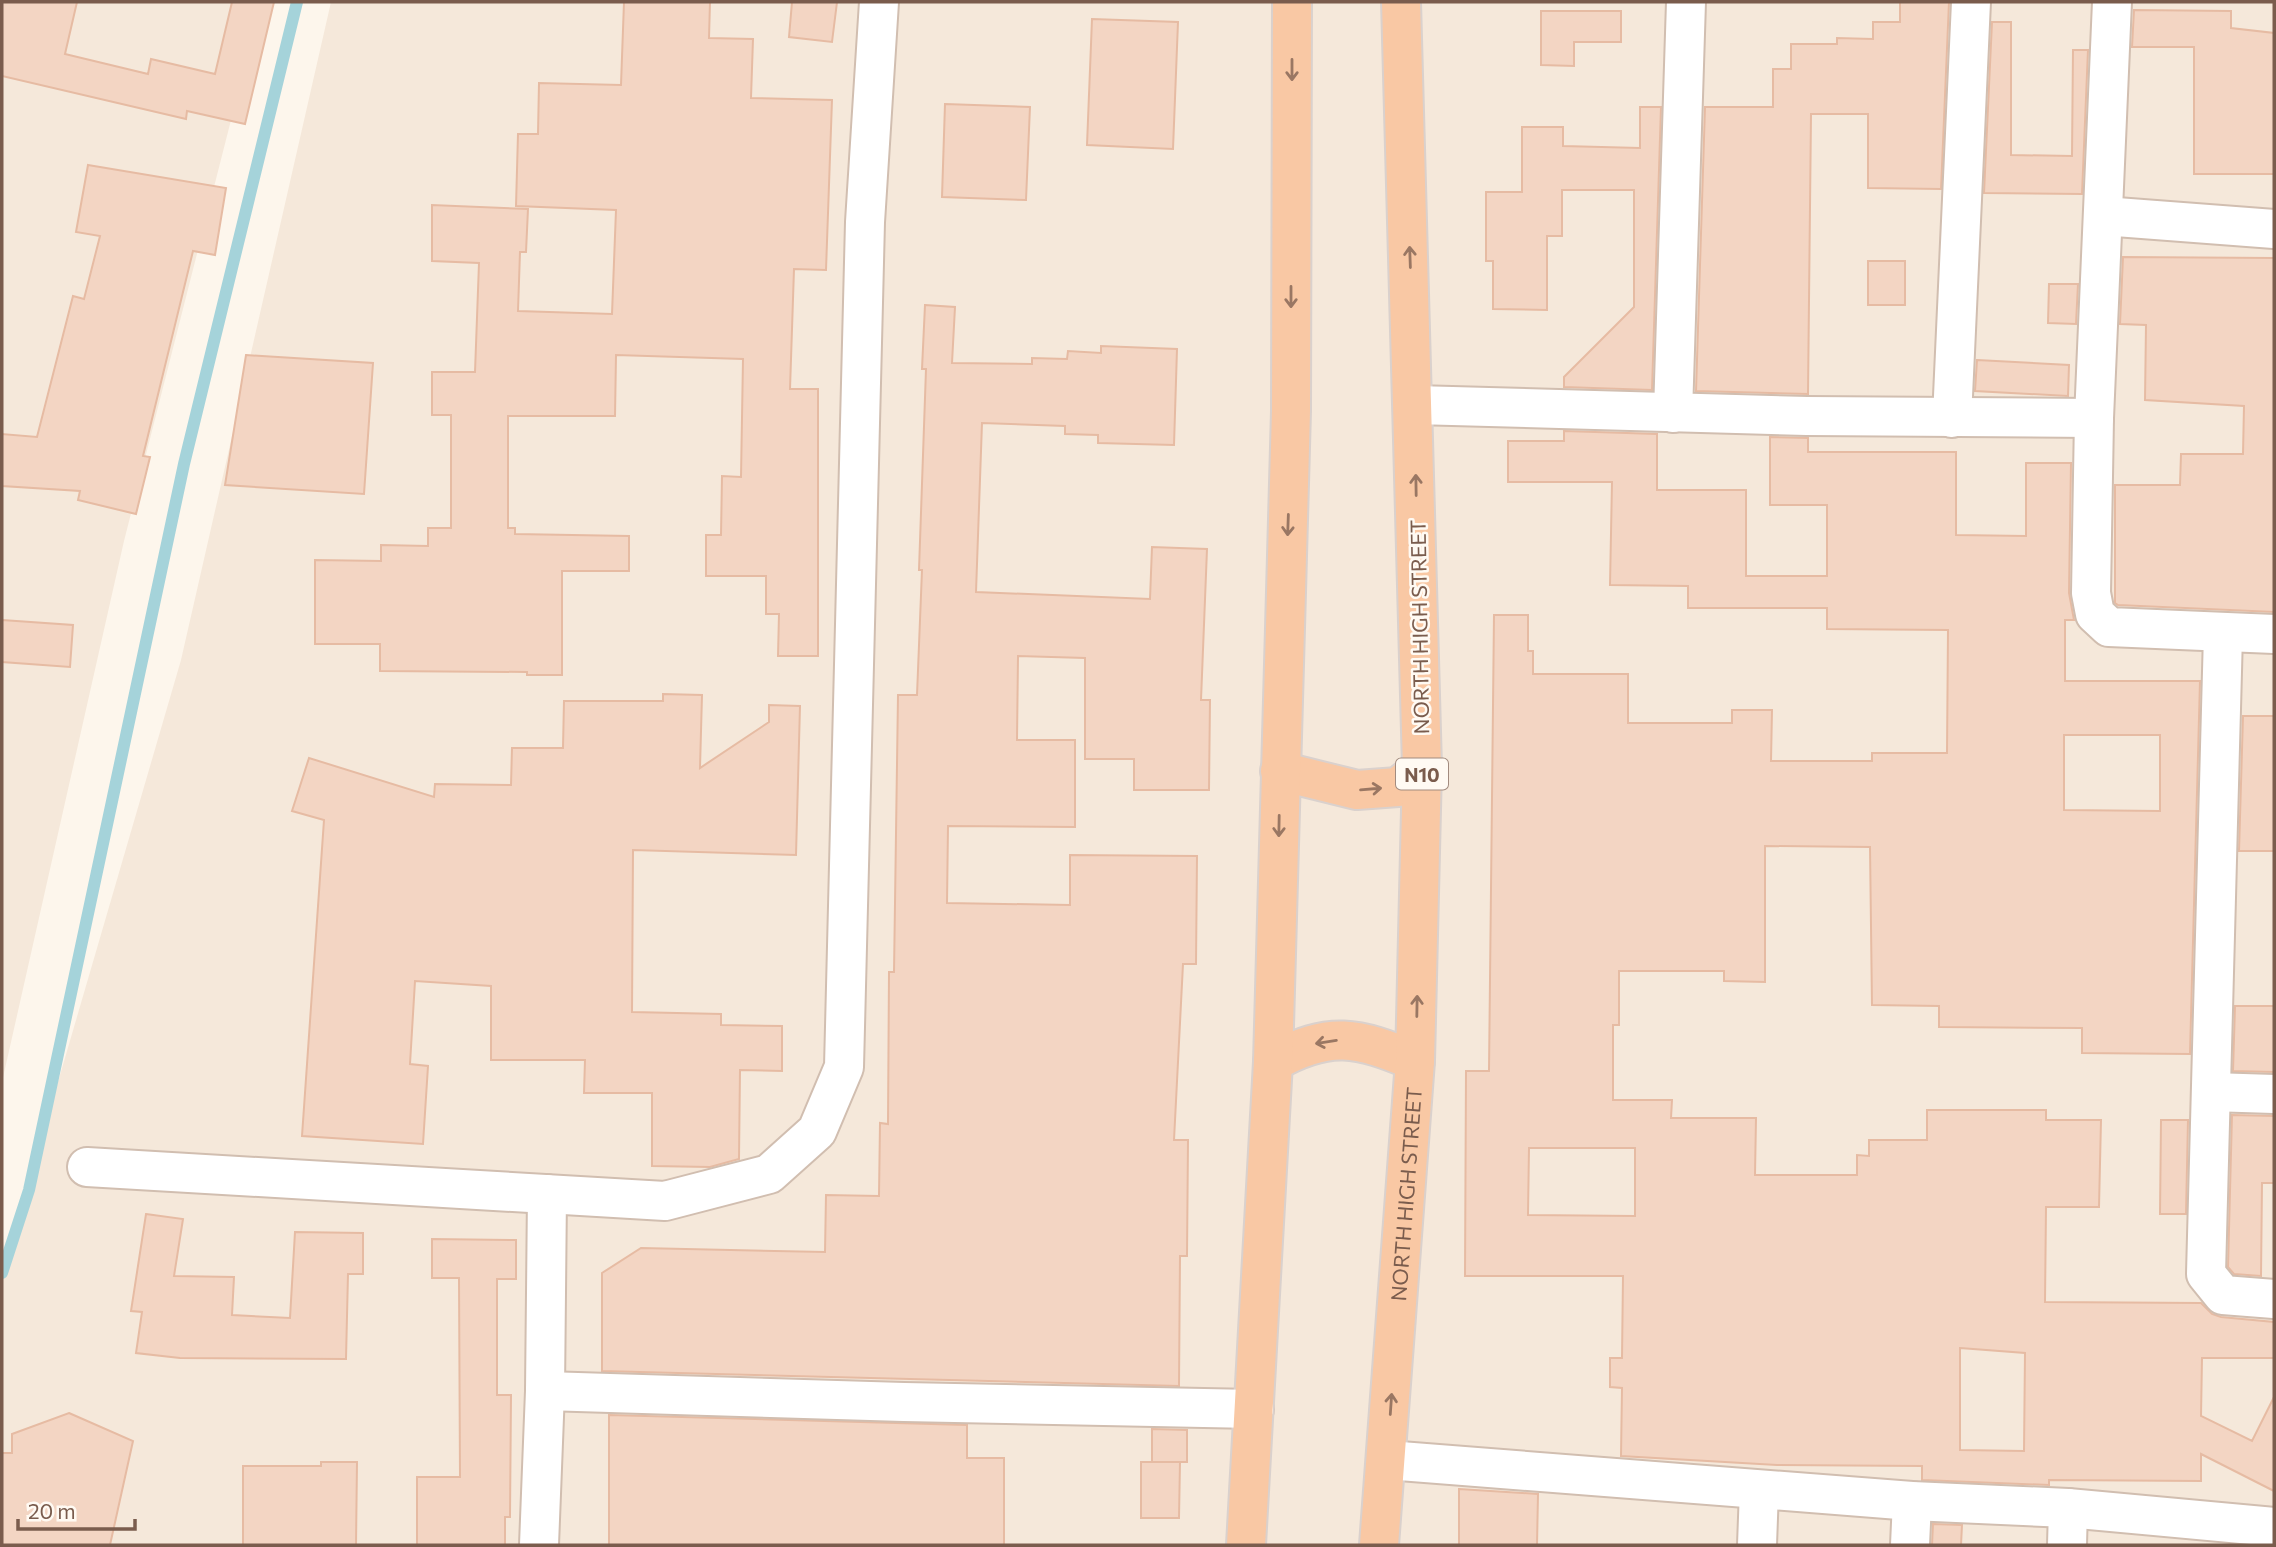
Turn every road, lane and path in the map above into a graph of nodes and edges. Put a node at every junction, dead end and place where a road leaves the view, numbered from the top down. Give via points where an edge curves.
1 (879, 2) edge
2 (1292, 2) edge
3 (1401, 2) edge
4 (1686, 2) edge
5 (1971, 2) edge
6 (2112, 2) edge
7 (2103, 216) junction
8 (2274, 229) edge
9 (1415, 405) junction
10 (1673, 413) junction
11 (1952, 418) junction
12 (2094, 418) junction
13 (2223, 634) junction
14 (2274, 634) edge
15 (1422, 768) junction
16 (1280, 771) junction
17 (1415, 1061) junction
18 (1273, 1062) junction
19 (2211, 1092) junction
20 (2274, 1094) edge
21 (87, 1167) dead end
22 (547, 1194) junction
23 (2274, 1299) edge
24 (545, 1391) junction
25 (1254, 1409) junction
26 (1387, 1460) junction
27 (1759, 1490) junction
28 (1912, 1501) junction
29 (2068, 1527) edge
30 (2274, 1527) edge
31 (539, 1545) edge
32 (1246, 1545) edge
33 (1379, 1545) edge
34 (1757, 1545) edge
35 (1910, 1545) edge

1 - 22 street via 865,222 844,1067 817,1131 769,1174 665,1201
2 -> 16 highway via 1291,411
9 -> 3 highway, NORTH HIGH STREET / N10
4 - 10 street
5 - 11 street
6 - 7 street
7 - 8 street
7 - 12 street
9 - 10 street
15 -> 9 highway, NORTH HIGH STREET / N10
10 - 11 street
11 - 12 street
12 - 13 street via 2091,593 2095,614 2109,626
13 - 14 street
13 - 19 street
16 -> 15 highway via 1357,790 1398,787
17 -> 15 highway, NORTH HIGH STREET / N10
16 -> 18 highway
17 -> 18 highway via 1373,1044 1340,1040 1303,1045
26 -> 17 highway, NORTH HIGH STREET / N10
18 - 25 highway
19 - 20 street
19 - 23 street via 2206,1274 2223,1295
21 - 22 street
22 - 24 street
24 - 25 street
24 - 31 street
25 - 32 highway
26 - 27 street
26 - 33 highway, NORTH HIGH STREET / N10
27 - 28 street
27 - 34 street
28 - 29 street
28 - 35 street
29 - 30 street

